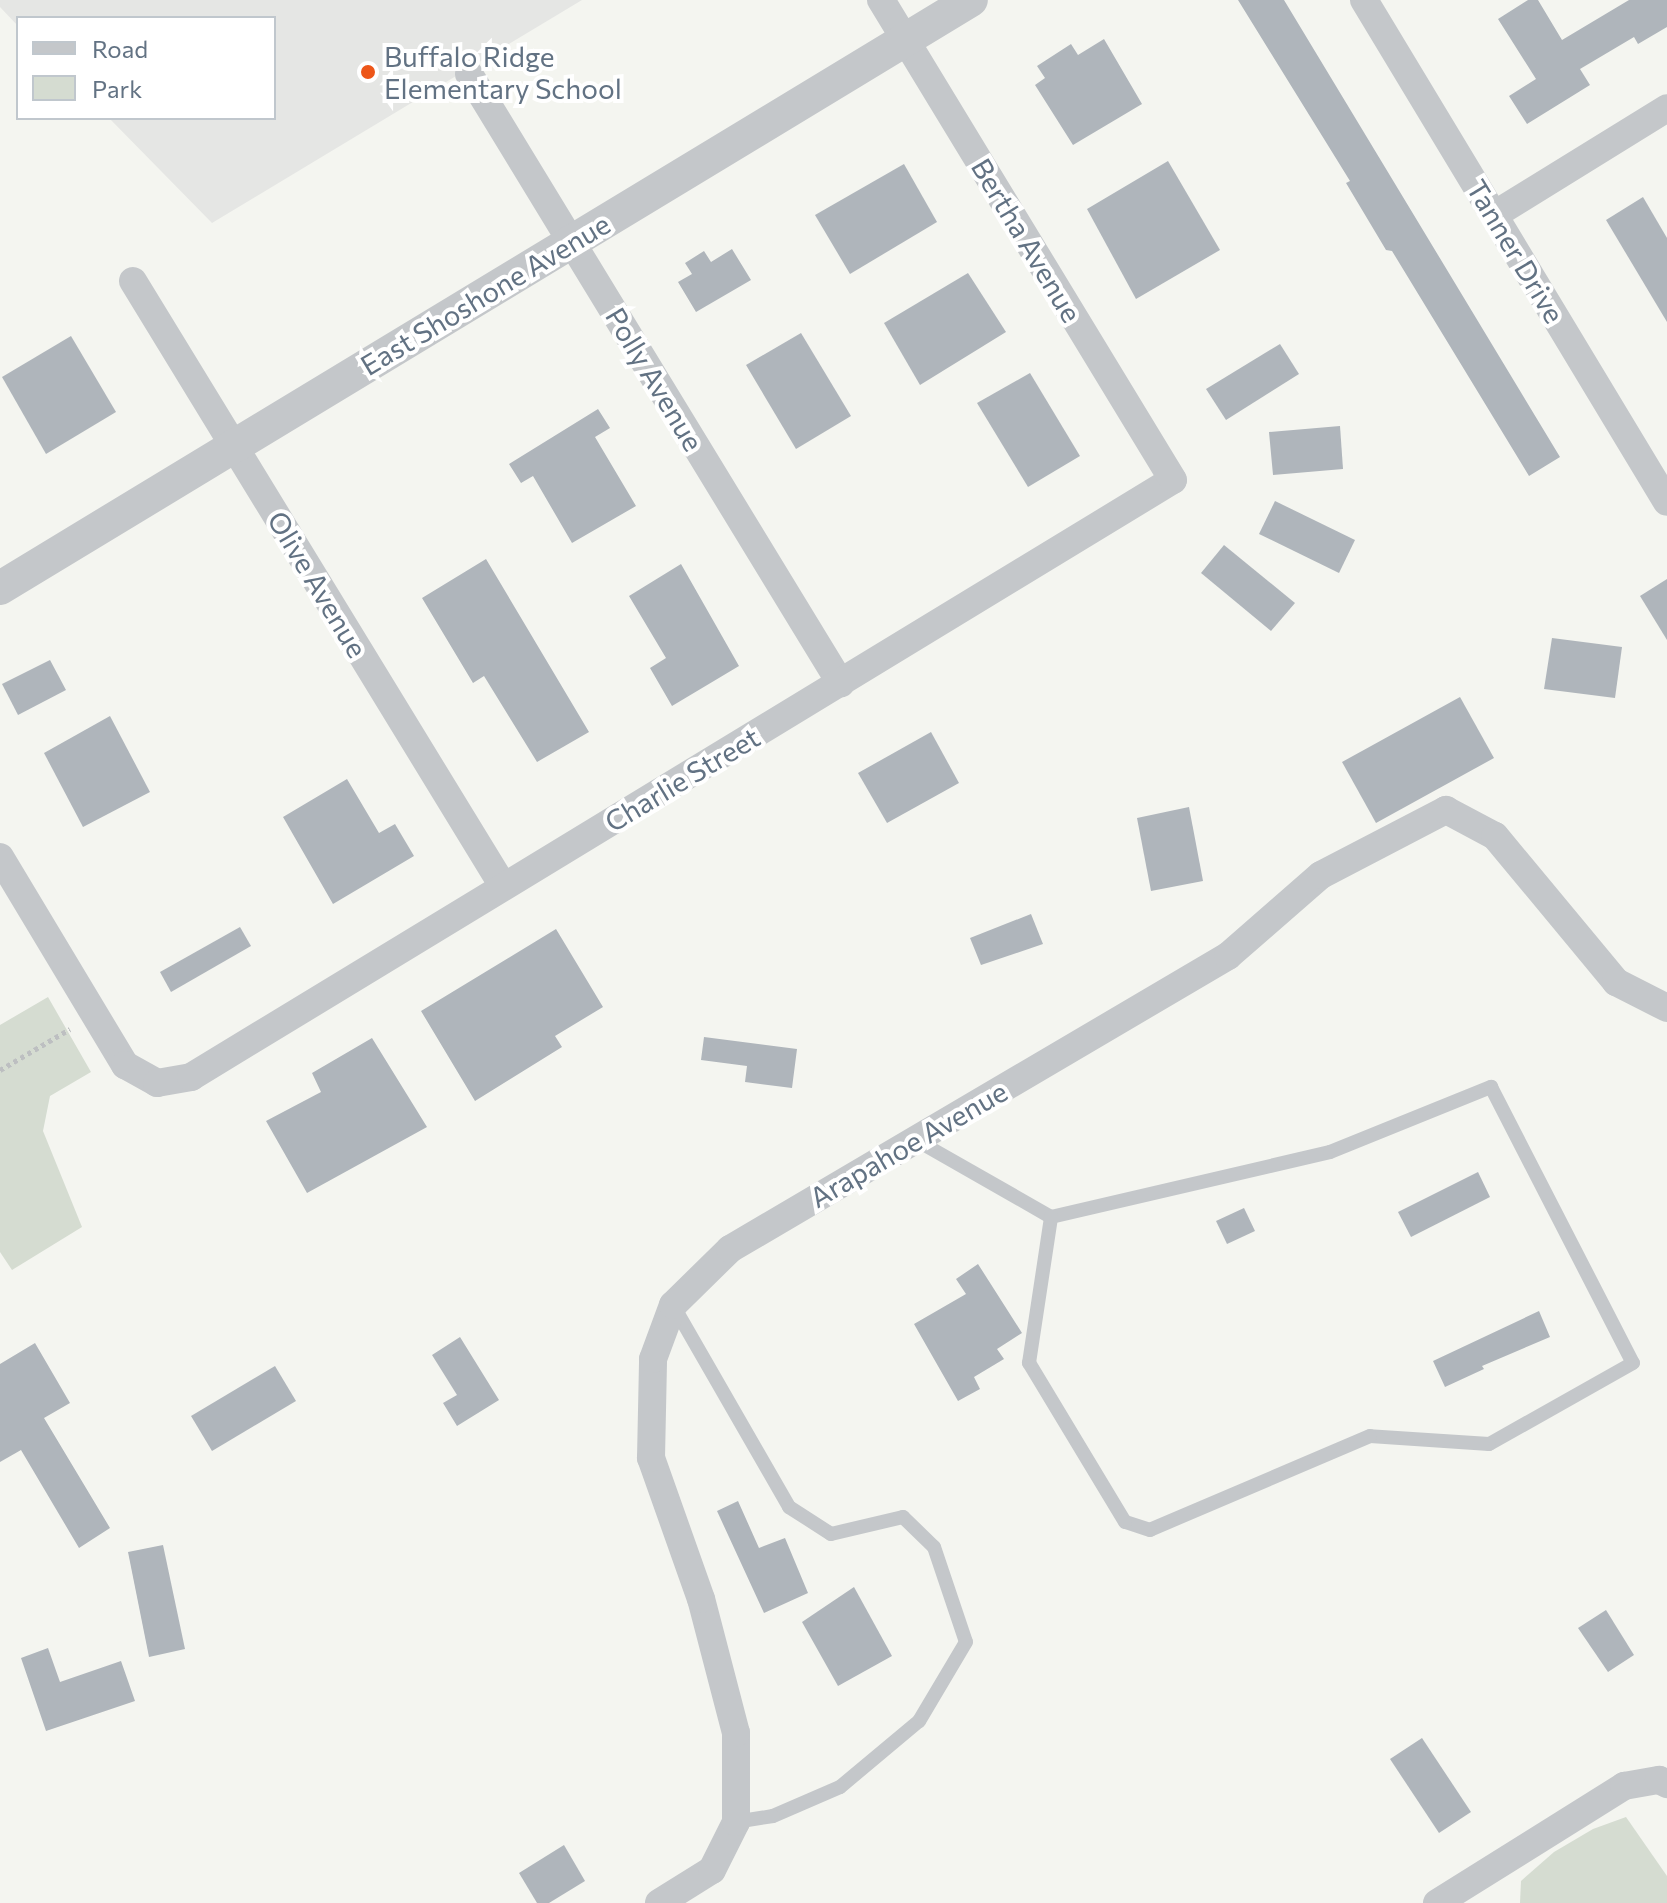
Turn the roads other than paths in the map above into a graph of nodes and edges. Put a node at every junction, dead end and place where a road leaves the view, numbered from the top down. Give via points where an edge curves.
1 (881, 0) edge
2 (971, 0) edge
3 (1364, 0) edge
4 (906, 39) junction
5 (469, 74) dead end
6 (1667, 108) edge
7 (1494, 215) junction
8 (572, 242) junction
9 (133, 281) dead end
10 (233, 444) junction
11 (1173, 480) joint
12 (1667, 502) edge
13 (0, 588) edge
14 (841, 684) junction
15 (0, 857) edge
16 (503, 886) junction
17 (1667, 1008) edge
18 (916, 1140) junction
19 (1051, 1217) junction
20 (673, 1305) junction
21 (1667, 1784) edge
22 (736, 1822) junction
23 (659, 1903) edge
24 (1437, 1903) edge

1 - 4 street, Bertha Avenue
2 - 4 street, East Shoshone Avenue
3 - 7 street, Tanner Drive
4 - 8 street, East Shoshone Avenue
4 - 11 street, Bertha Avenue
5 - 8 street, Polly Avenue
6 - 7 street
7 - 12 street, Tanner Drive
8 - 10 street, East Shoshone Avenue
8 - 14 street, Polly Avenue
9 - 10 street, Olive Avenue
10 - 13 street, East Shoshone Avenue
10 - 16 street, Olive Avenue
11 - 14 street, Charlie Street
14 - 16 street, Charlie Street
15 - 16 street, Charlie Street via 125,1065 157,1083 191,1077
17 - 18 street, Arapahoe Avenue via 1616,982 1495,836 1446,810 1321,875 1228,956
18 - 19 lane
18 - 20 street, Arapahoe Avenue via 730,1249
19 - 19 lane via 1330,1152 1491,1087 1633,1363 1489,1444 1370,1436 1150,1530 1125,1522 1029,1363
20 - 22 street, Arapahoe Avenue via 653,1359 651,1458 701,1599 736,1733
20 - 22 lane via 789,1507 831,1534 903,1517 934,1547 966,1642 919,1721 840,1787 773,1816
21 - 24 street via 1659,1780 1624,1786
22 - 23 street, Arapahoe Avenue via 712,1870

